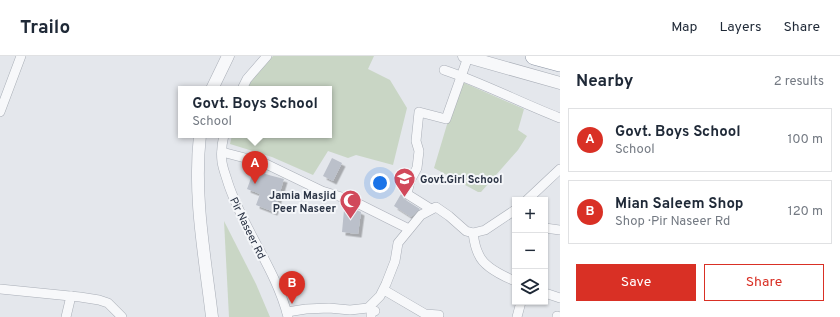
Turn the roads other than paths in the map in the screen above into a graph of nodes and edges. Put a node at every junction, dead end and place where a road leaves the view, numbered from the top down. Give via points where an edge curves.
1 (21, 56) edge
2 (228, 56) edge
3 (267, 56) edge
4 (534, 56) edge
5 (466, 57) edge
6 (560, 63) edge
7 (444, 70) dead end
8 (462, 76) junction
9 (560, 83) edge
10 (213, 86) edge
11 (244, 86) edge
12 (0, 112) edge
13 (560, 118) edge
14 (200, 138) edge
15 (224, 138) edge
16 (222, 152) junction
17 (560, 169) edge
18 (530, 197) edge
19 (431, 209) junction
20 (512, 212) edge
21 (548, 228) edge
22 (409, 229) junction
23 (560, 230) edge
24 (473, 233) junction
25 (512, 280) edge
26 (0, 289) edge
27 (384, 290) junction
28 (548, 294) edge
29 (71, 296) junction
30 (560, 298) edge
31 (520, 305) edge
32 (288, 314) edge
33 (66, 317) edge
34 (122, 317) edge
35 (212, 317) edge
36 (438, 317) edge
37 (517, 317) edge

1 - 12 street
2 - 10 street
3 - 11 street
4 - 6 highway
5 - 8 street
5 - 9 street
7 - 8 street
8 - 13 street
8 - 19 street via 446,119 419,112 416,141 419,151 407,194
14 - 35 street via 199,208
15 - 16 street, Pir Naseer Rd
16 - 22 street via 264,163 322,191 351,200
16 - 32 street, Pir Naseer Rd via 222,162 234,200
17 - 18 street
19 - 22 street via 421,215
19 - 24 street via 436,207 466,231
20 - 24 street via 485,230
21 - 23 street
22 - 27 street via 398,242 395,261
24 - 25 street via 479,257 493,270
26 - 29 street
27 - 32 street via 368,308 306,309
27 - 36 street via 424,314 439,315
28 - 30 street
29 - 33 street
29 - 34 street via 108,303
31 - 37 street

